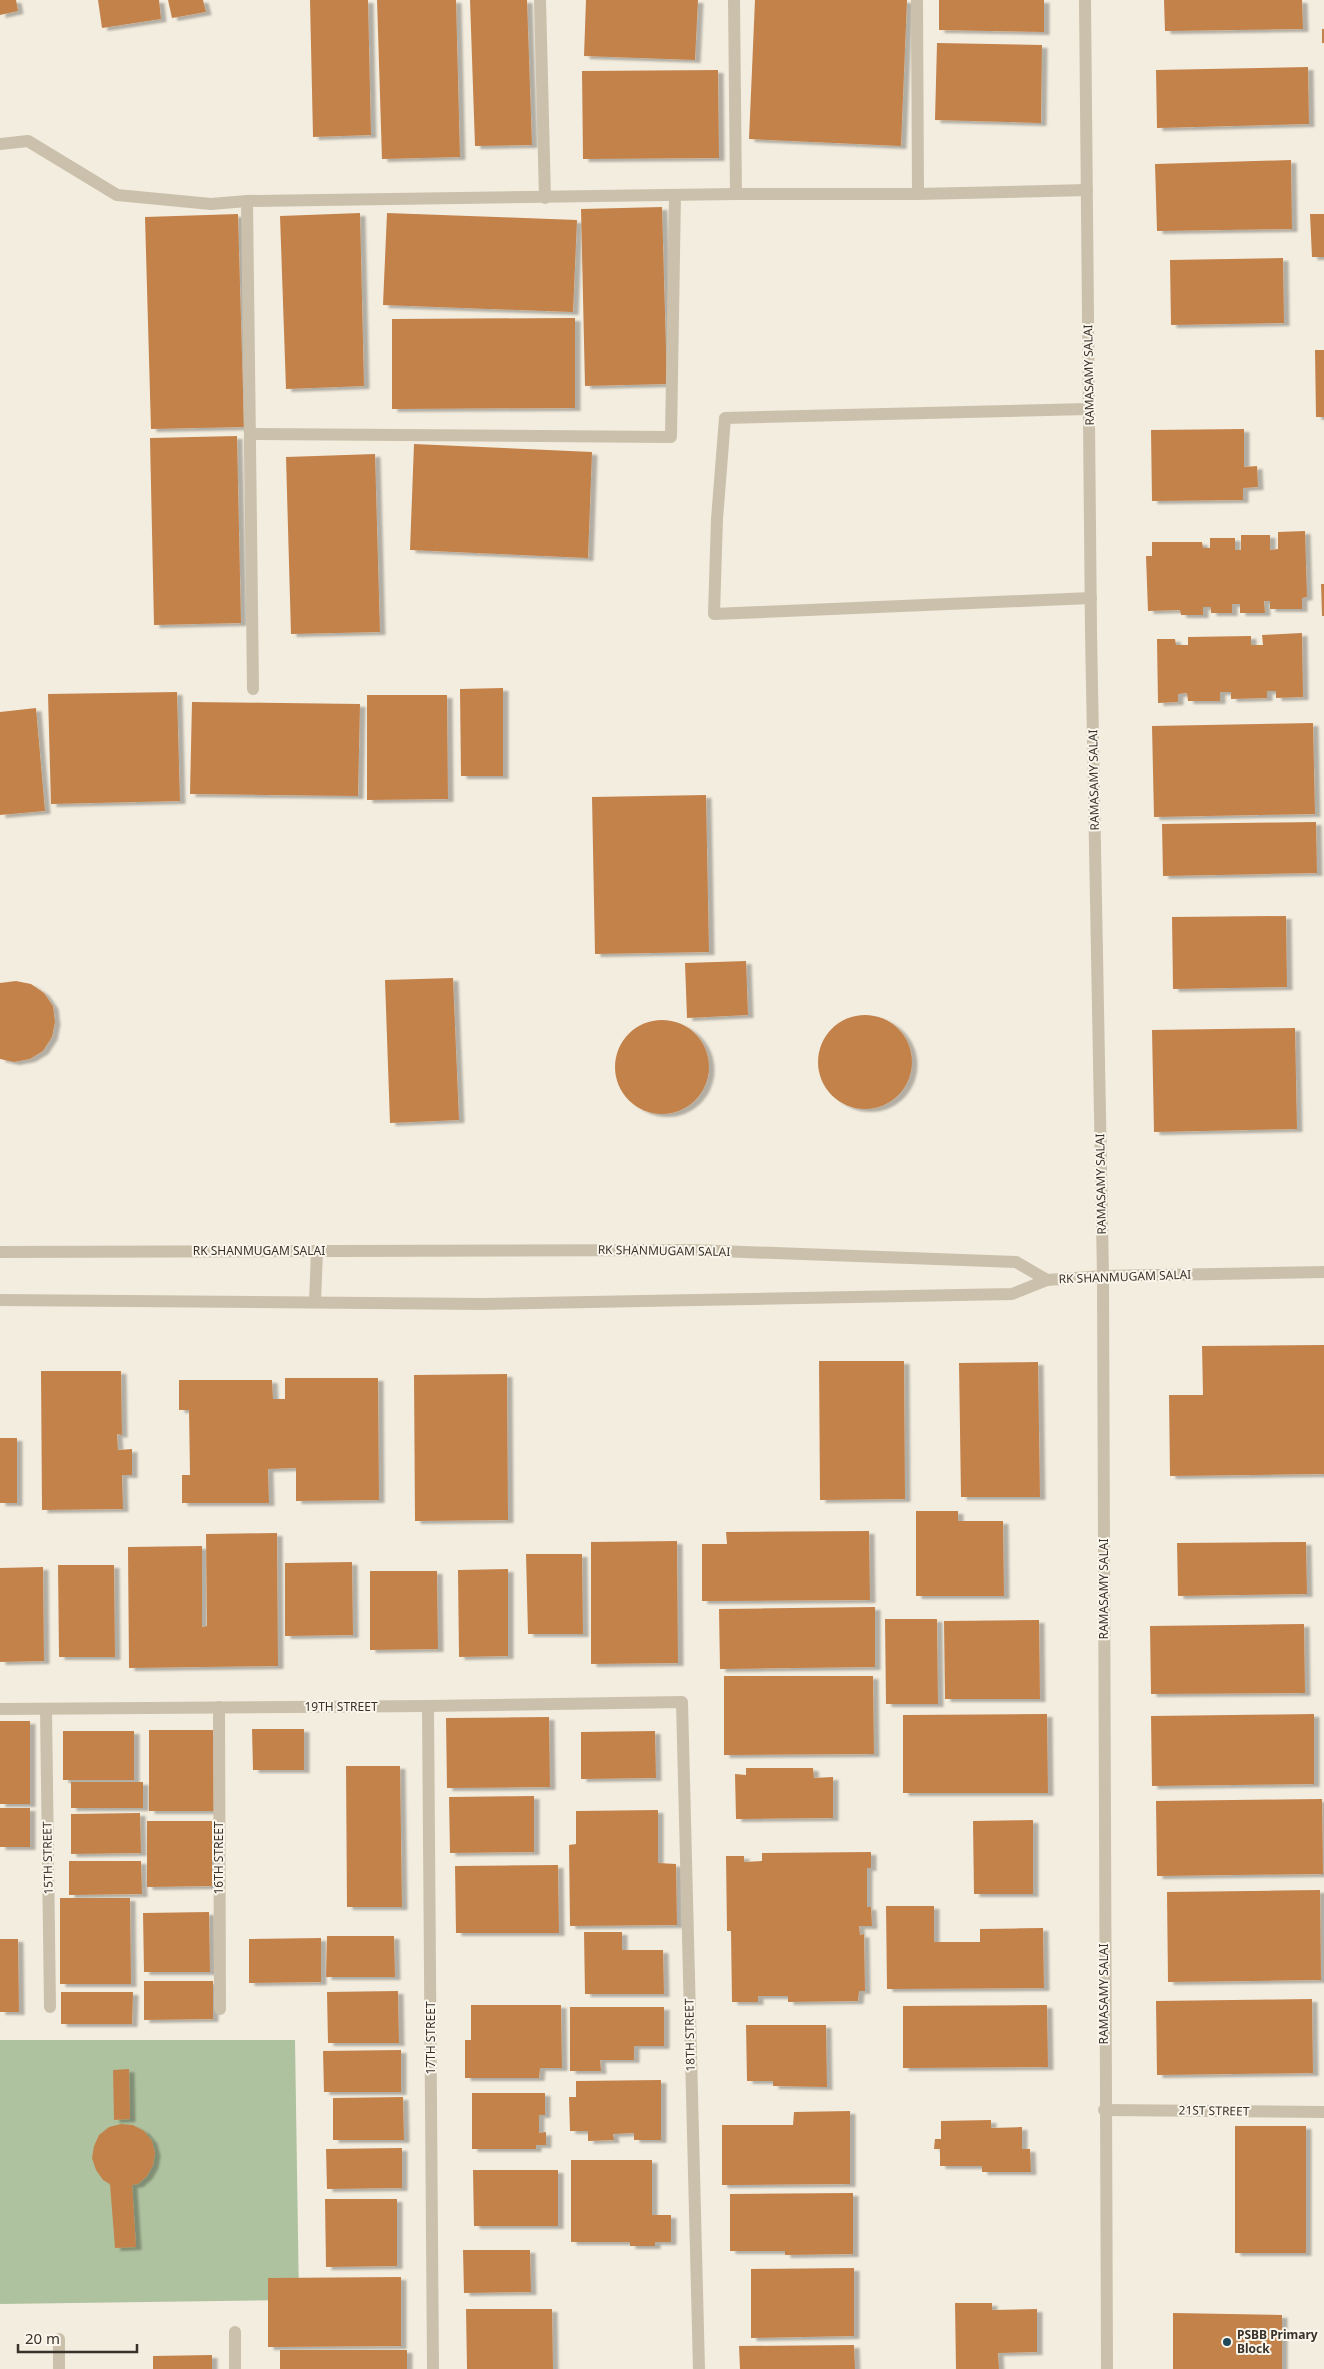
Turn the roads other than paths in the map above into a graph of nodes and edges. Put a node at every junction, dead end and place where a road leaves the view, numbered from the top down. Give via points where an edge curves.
1 (540, 0) edge
2 (734, 0) edge
3 (917, 0) edge
4 (1085, 0) edge
5 (0, 144) edge
6 (1087, 190) junction
7 (736, 194) junction
8 (918, 194) junction
9 (675, 195) junction
10 (545, 198) junction
11 (246, 201) junction
12 (1089, 409) junction
13 (250, 434) junction
14 (1091, 598) junction
15 (254, 689) dead end
16 (317, 1251) junction
17 (0, 1252) edge
18 (1324, 1272) edge
19 (1103, 1276) junction
20 (1047, 1280) junction
21 (0, 1300) edge
22 (315, 1302) junction
23 (682, 1702) joint
24 (428, 1706) junction
25 (218, 1708) junction
26 (0, 1709) edge
27 (46, 1709) junction
28 (50, 2007) dead end
29 (220, 2008) dead end
30 (1104, 2110) junction
31 (1324, 2112) edge
32 (235, 2332) dead end
33 (59, 2339) dead end
34 (60, 2369) edge
35 (235, 2369) edge
36 (433, 2369) edge
37 (699, 2369) edge
38 (1107, 2369) edge

1 - 10 street
2 - 7 street
3 - 8 street
4 - 6 street, RAMASAMY SALAI
5 - 11 street via 28,141 117,195 211,204
6 - 8 street
6 - 12 street, RAMASAMY SALAI
7 - 8 street
7 - 9 street
9 - 10 street
9 - 13 street via 671,437
10 - 11 street
11 - 13 street
12 - 14 street, RAMASAMY SALAI
12 - 14 street via 725,418 714,614
13 - 15 street
14 - 19 street, RAMASAMY SALAI
16 - 17 street, RK SHANMUGAM SALAI
16 - 20 street, RK SHANMUGAM SALAI via 692,1250 1016,1262
16 - 22 street
18 - 19 street, RK SHANMUGAM SALAI
19 - 20 street, RK SHANMUGAM SALAI
19 - 30 street, RAMASAMY SALAI
20 - 22 street via 1012,1294 483,1304
21 - 22 street
23 - 24 street, 19TH STREET
23 - 37 street, 18TH STREET
24 - 25 street, 19TH STREET
24 - 36 street, 17TH STREET
25 - 27 street, 19TH STREET
25 - 29 street, 16TH STREET
26 - 27 street, 19TH STREET
27 - 28 street, 15TH STREET
30 - 31 street, 21ST STREET
30 - 38 street, RAMASAMY SALAI
32 - 35 street
33 - 34 street

